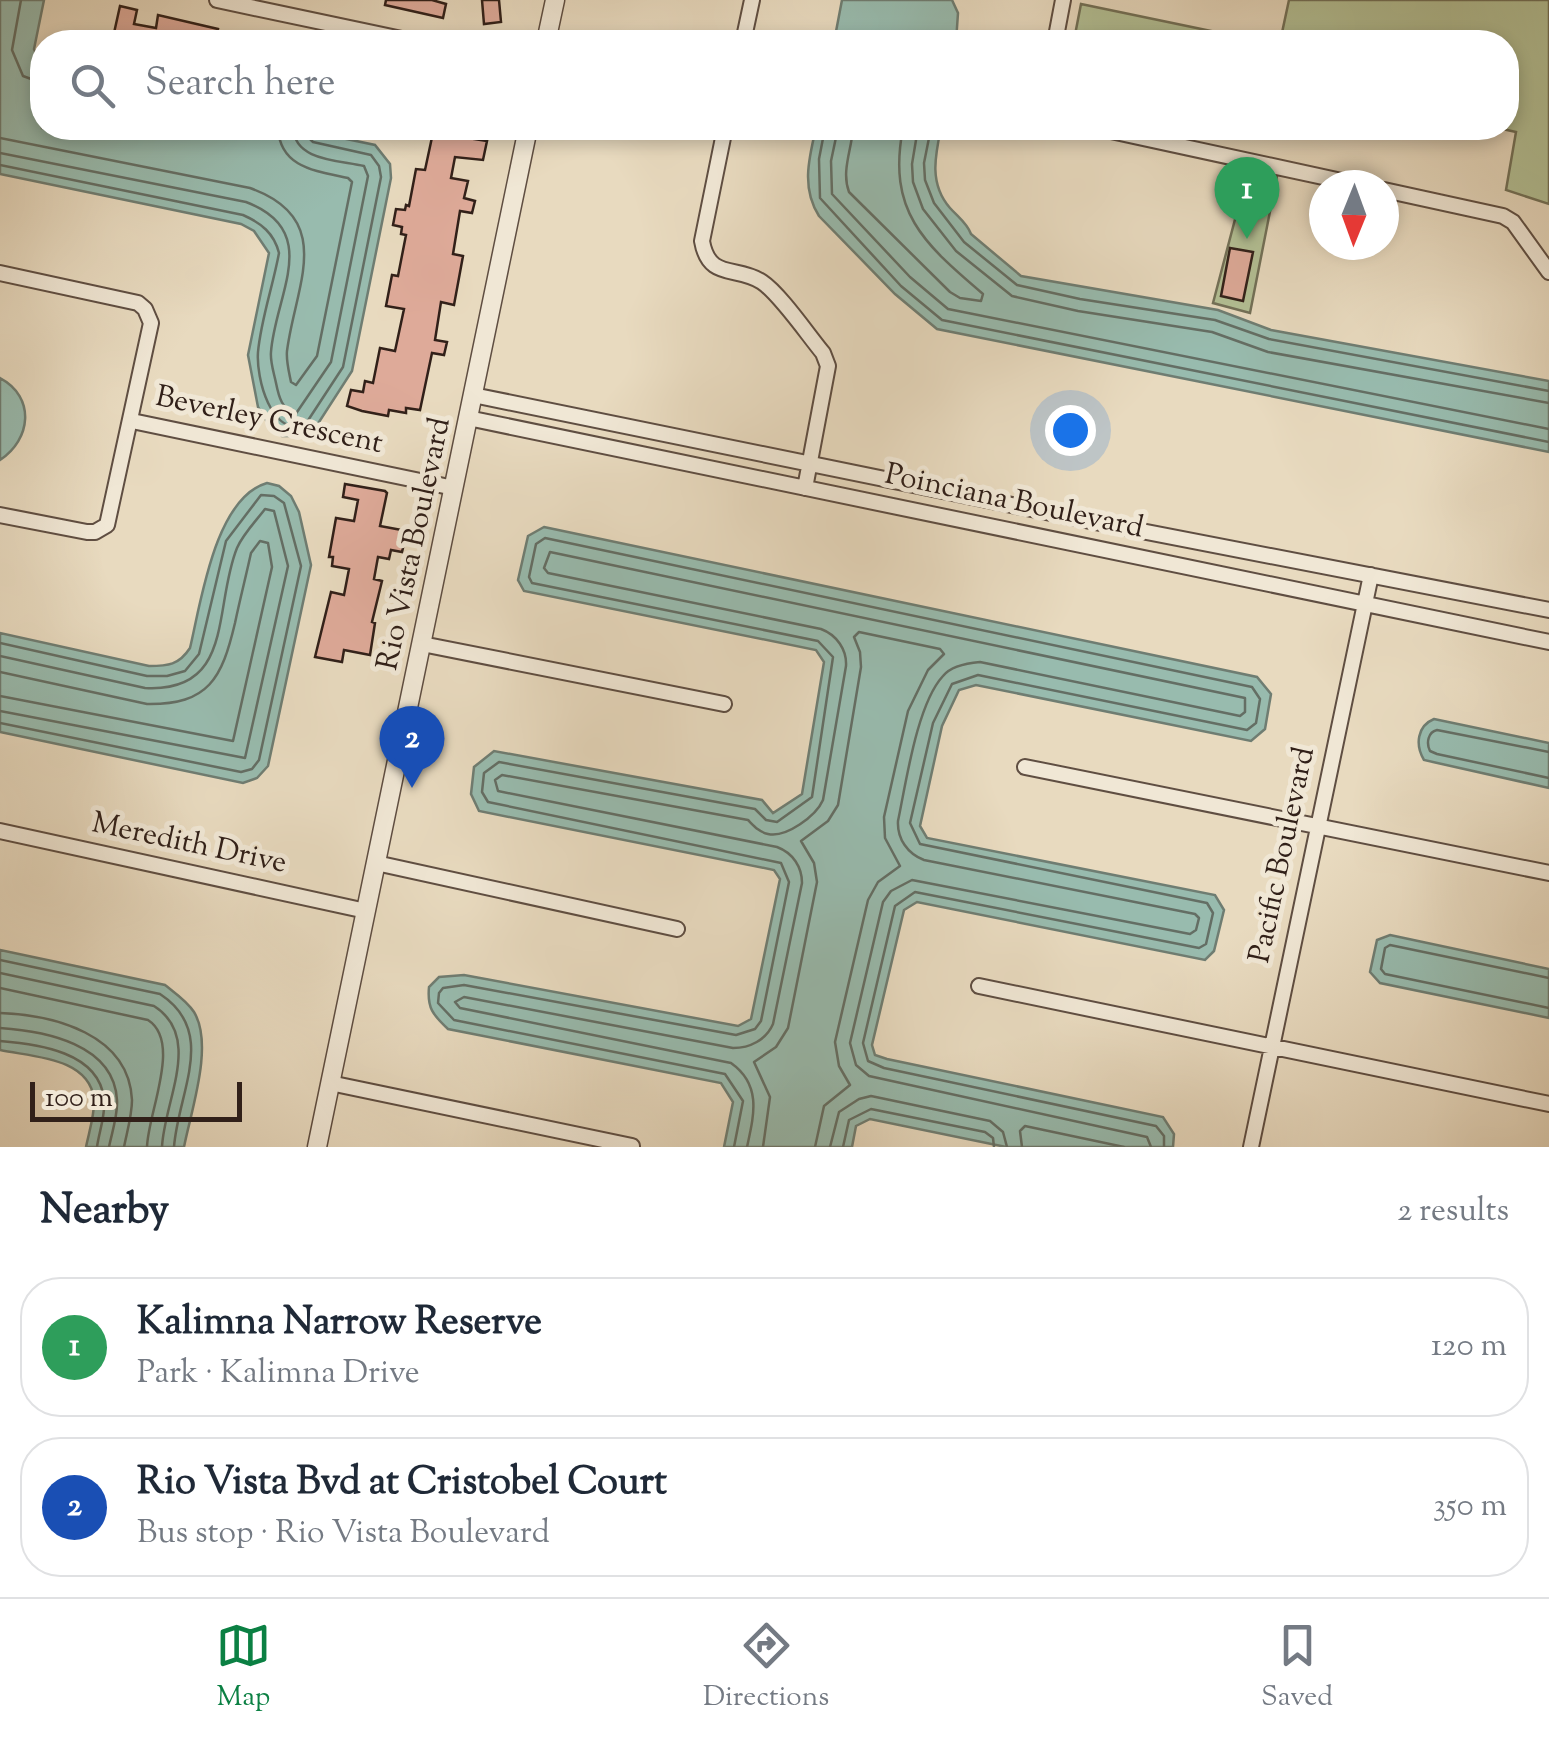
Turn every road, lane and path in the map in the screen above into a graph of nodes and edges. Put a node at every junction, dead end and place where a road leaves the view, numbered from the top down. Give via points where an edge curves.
1 (217, 0) edge
2 (555, 0) edge
3 (752, 0) edge
4 (1063, 0) edge
5 (359, 30) edge
6 (549, 30) edge
7 (746, 30) edge
8 (1058, 30) edge
9 (526, 140) edge
10 (723, 140) edge
11 (1152, 140) edge
12 (1309, 174) edge
13 (1399, 193) edge
14 (1549, 272) edge
15 (0, 273) edge
16 (473, 395) junction
17 (468, 418) junction
18 (132, 421) junction
19 (810, 462) junction
20 (454, 488) junction
21 (805, 488) junction
22 (0, 514) edge
23 (1096, 522) junction
24 (1090, 546) junction
25 (1371, 575) junction
26 (1365, 602) junction
27 (1549, 610) edge
28 (1549, 642) edge
29 (422, 644) junction
30 (724, 704) dead end
31 (1025, 766) dead end
32 (1317, 826) junction
33 (0, 831) edge
34 (376, 863) junction
35 (1549, 874) edge
36 (366, 911) junction
37 (676, 928) dead end
38 (979, 986) dead end
39 (1272, 1047) junction
40 (330, 1083) junction
41 (1549, 1104) edge
42 (632, 1146) edge
43 (317, 1147) edge
44 (1251, 1147) edge

1 - 5 street
2 - 6 street
3 - 7 street
4 - 8 street
9 - 16 street, Rio Vista Boulevard
10 - 19 street via 704,251 714,265 762,282 823,353 828,374
11 - 12 street
13 - 14 street via 1503,216
15 - 18 street, Beverley Crescent via 145,309 150,332
16 - 17 street, Rio Vista Boulevard
16 - 19 street, Poinciana Boulevard
17 - 20 street, Rio Vista Boulevard
17 - 21 street, Poinciana Boulevard
18 - 20 street, Beverley Crescent
18 - 22 street, Beverley Crescent via 111,518 102,530
19 - 21 street
19 - 23 street, Poinciana Boulevard
20 - 29 street, Rio Vista Boulevard
21 - 24 street, Poinciana Boulevard
23 - 24 street
23 - 25 street, Poinciana Boulevard
24 - 26 street, Poinciana Boulevard
25 - 26 street, Pacific Boulevard
25 - 27 street, Poinciana Boulevard
26 - 28 street, Poinciana Boulevard
26 - 32 street, Pacific Boulevard
29 - 30 street
29 - 34 street, Rio Vista Boulevard
31 - 32 street
32 - 35 street
32 - 39 street, Pacific Boulevard
33 - 36 street, Meredith Drive
34 - 36 street, Rio Vista Boulevard
34 - 37 street
36 - 40 street, Rio Vista Boulevard
38 - 39 street
39 - 41 street
39 - 44 street, Pacific Boulevard
40 - 42 street
40 - 43 street, Rio Vista Boulevard

